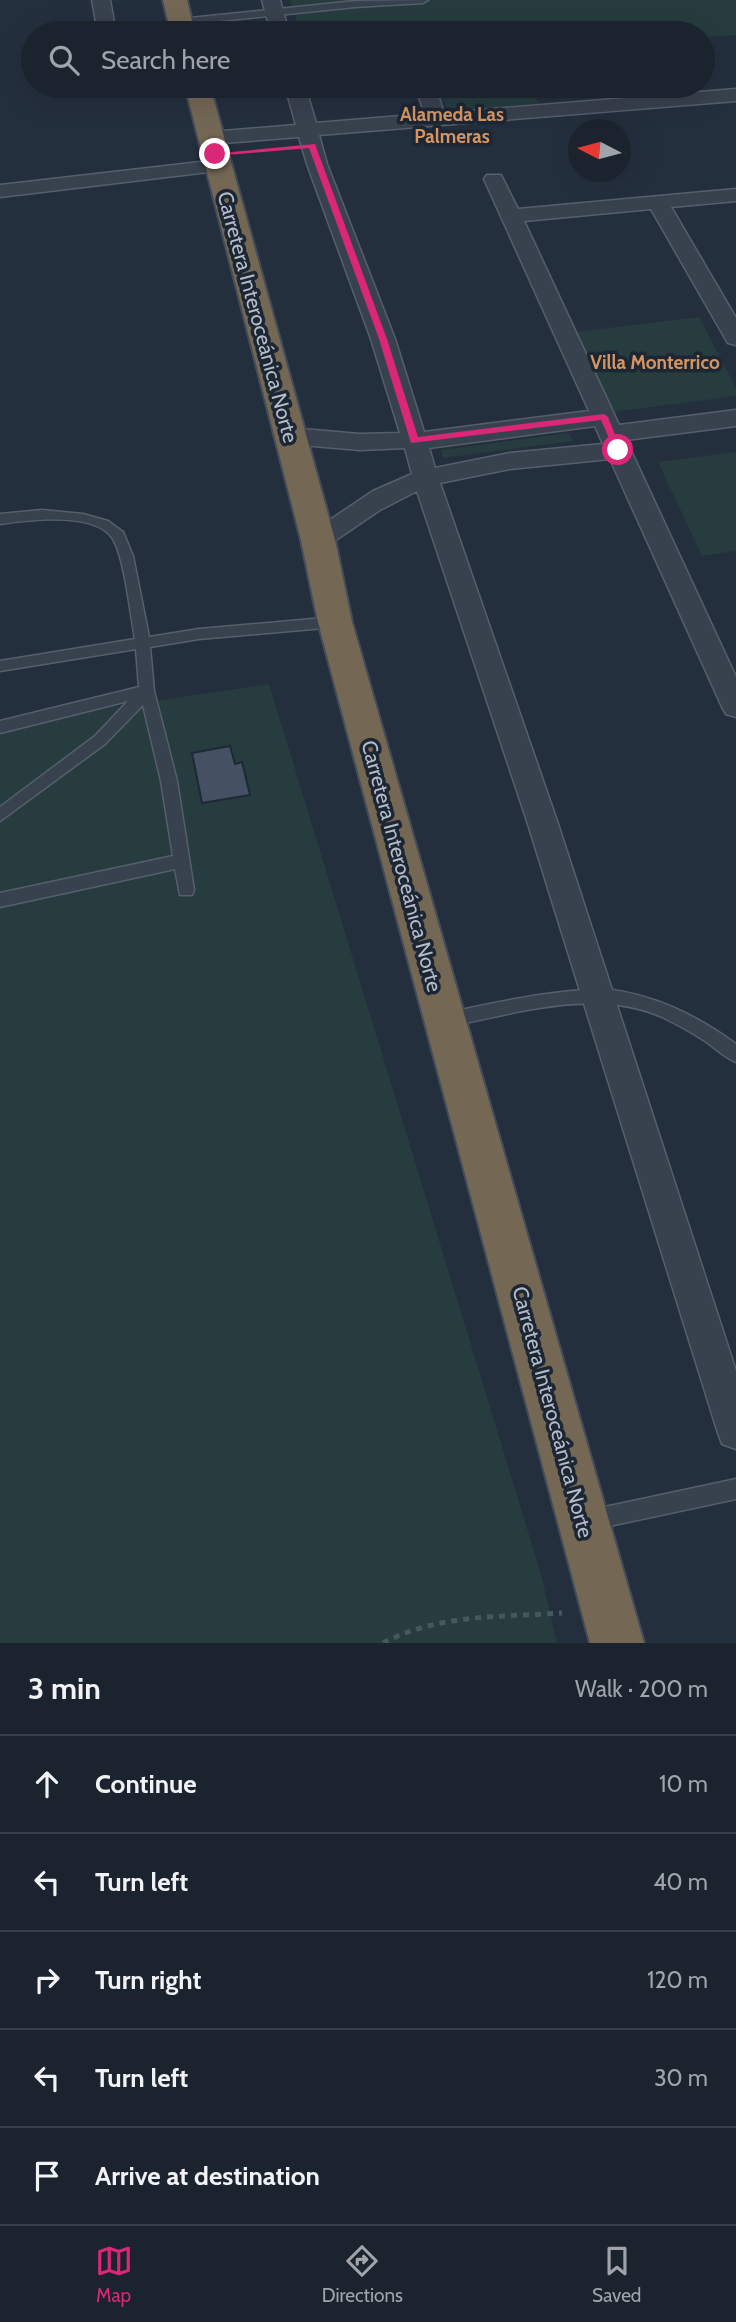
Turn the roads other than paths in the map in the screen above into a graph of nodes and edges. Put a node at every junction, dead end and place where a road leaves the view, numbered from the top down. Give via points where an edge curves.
1 (101, 0) edge
2 (423, 0) edge
3 (273, 6) edge
4 (179, 18) edge
5 (105, 21) edge
6 (715, 95) edge
7 (736, 96) edge
8 (200, 98) edge
9 (298, 98) edge
10 (429, 98) edge
11 (550, 98) edge
12 (632, 98) edge
13 (556, 110) junction
14 (736, 111) edge
15 (437, 120) junction
16 (310, 138) junction
17 (215, 153) junction
18 (494, 179) dead end
19 (0, 191) edge
20 (736, 195) edge
21 (658, 203) junction
22 (512, 216) junction
23 (736, 338) edge
24 (736, 418) edge
25 (611, 433) junction
26 (290, 436) junction
27 (414, 441) junction
28 (426, 478) junction
29 (0, 519) edge
30 (318, 540) junction
31 (335, 622) junction
32 (143, 643) junction
33 (0, 666) edge
34 (147, 691) junction
35 (736, 708) edge
36 (0, 727) edge
37 (0, 815) edge
38 (180, 861) junction
39 (186, 890) dead end
40 (0, 900) edge
41 (597, 998) junction
42 (445, 1020) junction
43 (736, 1054) edge
44 (736, 1430) edge
45 (736, 1489) edge
46 (584, 1522) junction
47 (612, 1626) edge

1 - 5 street
2 - 3 lane
3 - 4 lane
6 - 7 street
8 - 17 highway, Carretera Interoceánica Norte
9 - 16 street
10 - 15 street
11 - 13 street
12 - 13 street
13 - 15 street
14 - 16 street
15 - 16 street
16 - 17 street
16 - 27 street via 383,339
17 - 19 street
17 - 26 highway, Carretera Interoceánica Norte
18 - 22 street
20 - 21 street
21 - 22 street
21 - 23 street
22 - 25 street
24 - 25 street
25 - 27 street
25 - 28 street via 517,462
25 - 35 street
26 - 27 street
26 - 30 highway, Carretera Interoceánica Norte
27 - 28 street
28 - 30 street via 384,497
28 - 41 street
29 - 32 lane via 42,514 83,518 118,535
30 - 31 highway, Carretera Interoceánica Norte
31 - 32 lane
31 - 42 highway, Carretera Interoceánica Norte
32 - 33 lane
32 - 34 lane
34 - 36 lane
34 - 37 lane via 100,740
34 - 38 lane via 169,781
38 - 39 lane
38 - 40 lane
41 - 42 lane via 545,1001
41 - 43 lane via 627,999 674,1014
41 - 44 street
42 - 46 highway, Carretera Interoceánica Norte
45 - 46 lane
46 - 47 highway, Carretera Interoceánica Norte

